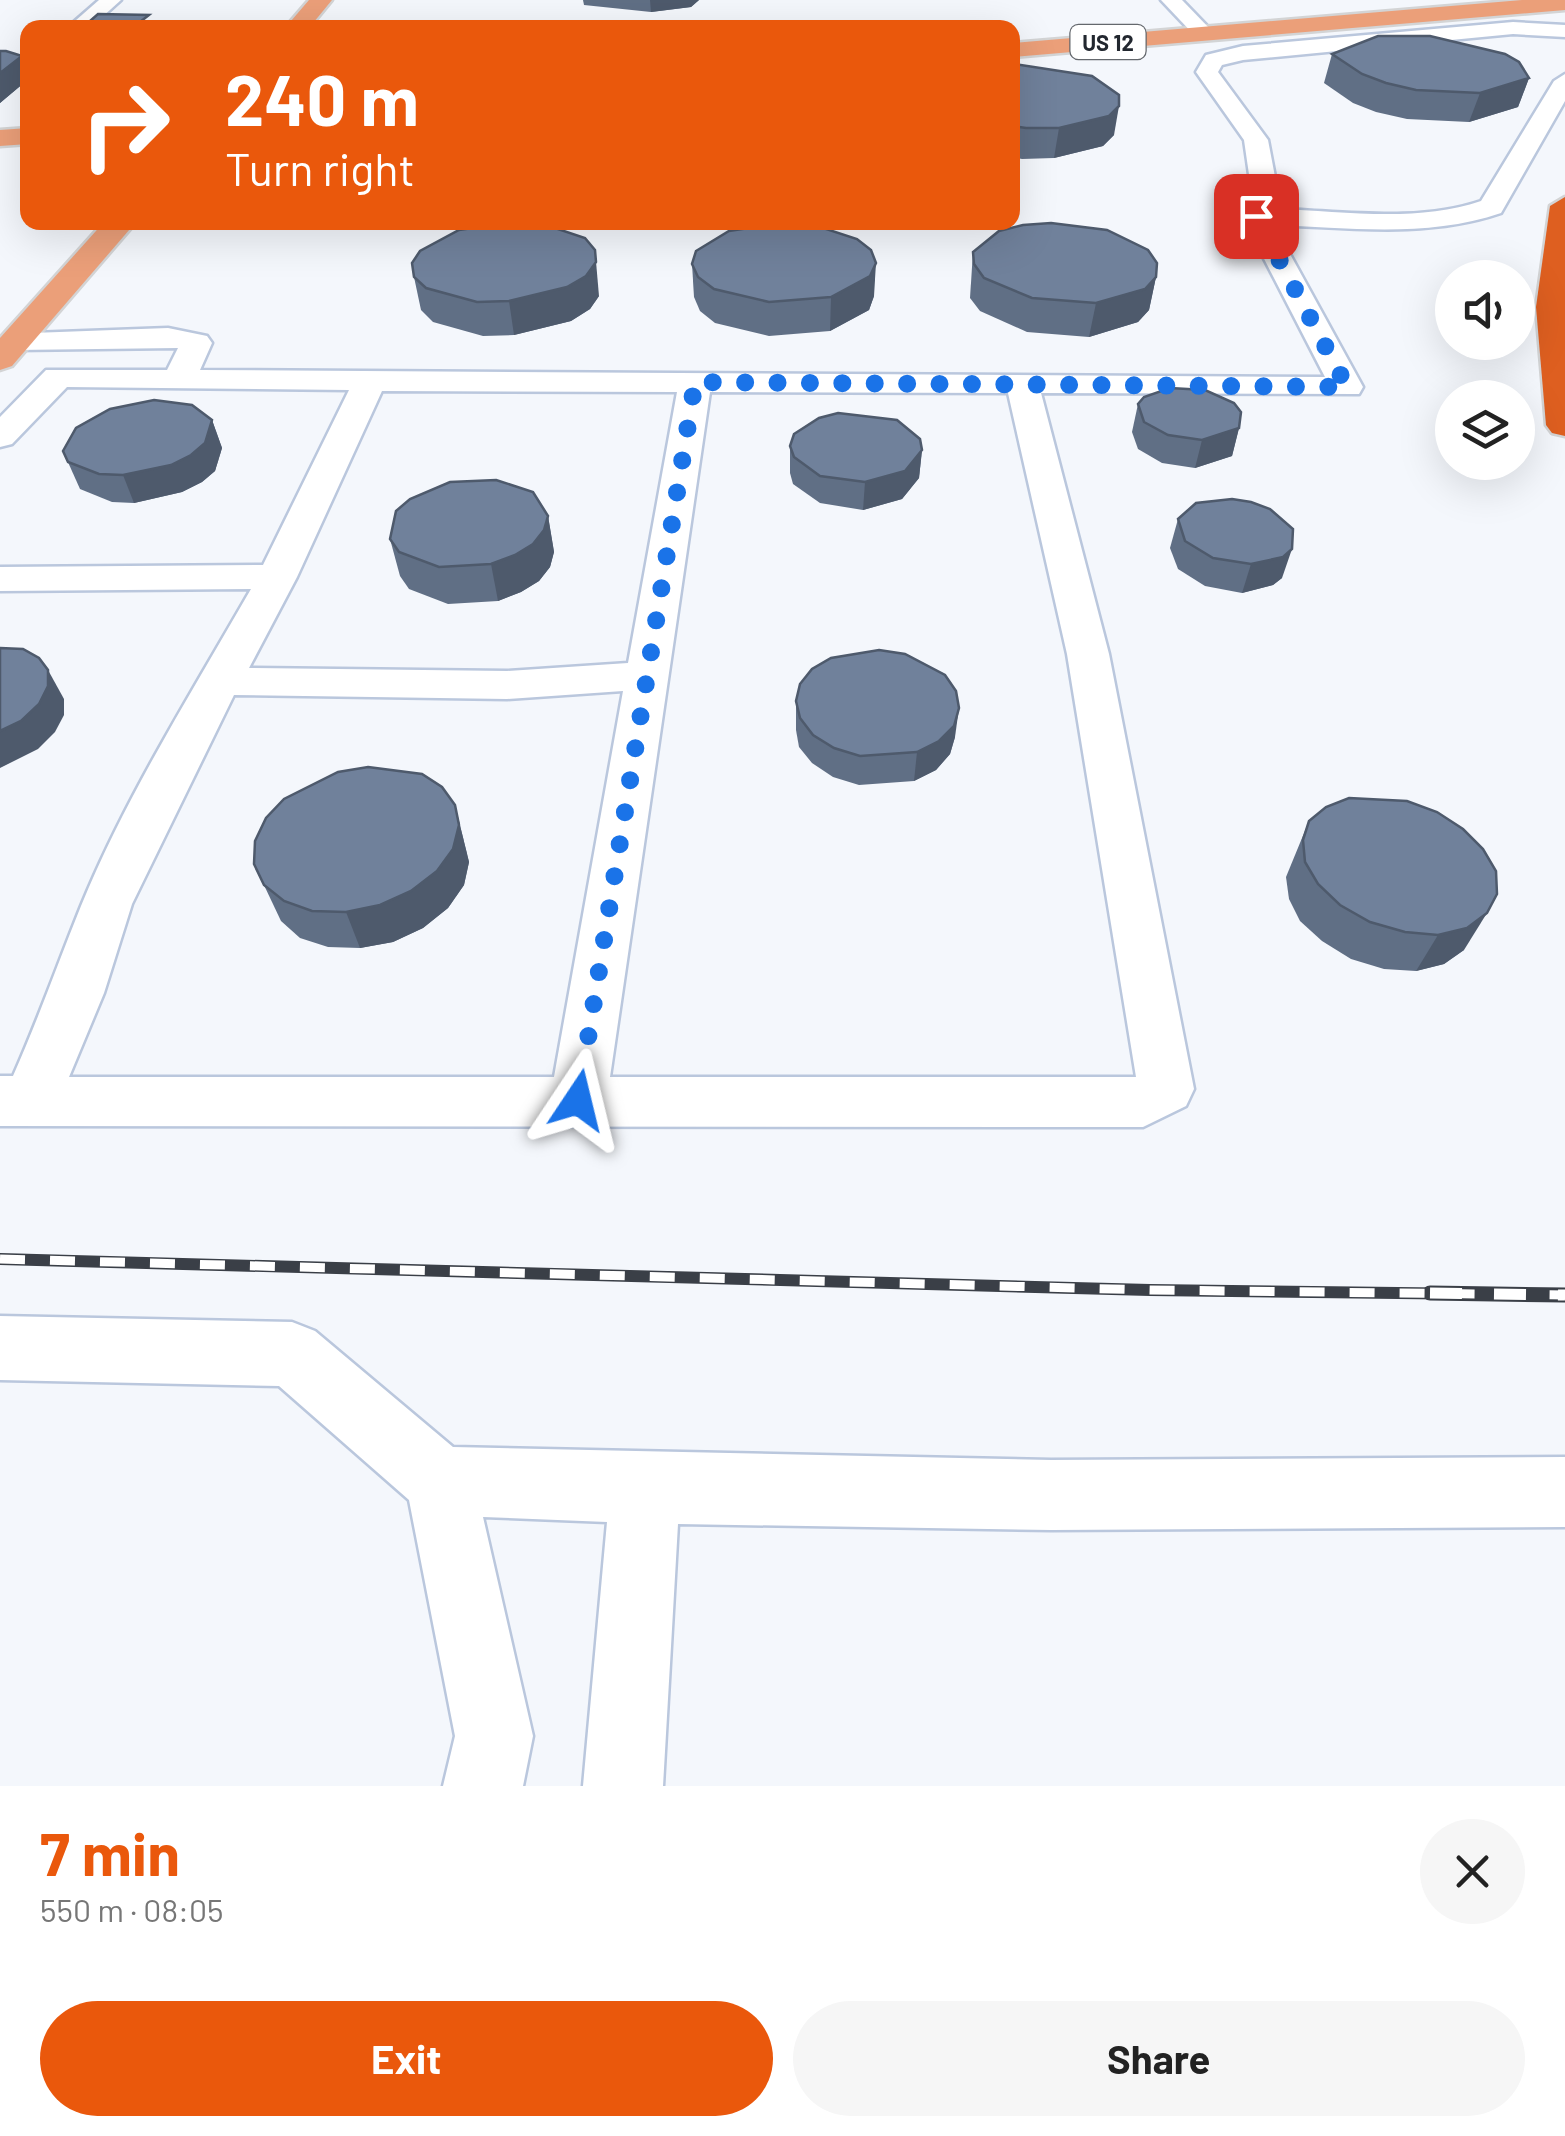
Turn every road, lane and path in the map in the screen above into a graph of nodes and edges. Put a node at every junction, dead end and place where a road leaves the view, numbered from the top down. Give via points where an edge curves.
1 (111, 0) edge
2 (321, 0) edge
3 (1171, 0) edge
4 (1565, 2) edge
5 (87, 20) edge
6 (303, 20) edge
7 (1565, 31) edge
8 (1204, 34) junction
9 (1020, 49) edge
10 (1565, 81) edge
11 (1565, 206) edge
12 (1256, 216) junction
13 (115, 230) edge
14 (8, 350) edge
15 (179, 380) junction
16 (370, 381) junction
17 (695, 382) junction
18 (1022, 383) junction
19 (1565, 425) edge
20 (0, 437) edge
21 (277, 577) junction
22 (0, 579) edge
23 (648, 676) junction
24 (220, 681) junction
25 (578, 1100) junction
26 (15, 1101) edge
27 (0, 1348) edge
28 (440, 1481) junction
29 (645, 1488) junction
30 (1565, 1492) edge
31 (483, 1786) edge
32 (623, 1786) edge

1 - 5 lane
2 - 6 main road
3 - 8 lane
4 - 8 main road, US 12
7 - 12 lane via 1514,28 1214,60 1207,72 1256,140 1267,202
8 - 9 main road, US 12
10 - 12 lane via 1491,206 1479,212 1433,219
11 - 19 highway via 1553,293
12 - 18 lane via 1347,387
13 - 14 main road
14 - 15 lane via 168,338 196,343
15 - 16 lane
15 - 20 lane via 58,378
16 - 17 lane
16 - 21 lane
17 - 18 lane
17 - 23 lane
18 - 25 lane via 1088,654 1166,1089 1143,1102
21 - 22 lane
21 - 24 lane
23 - 24 lane via 472,685
23 - 25 lane
24 - 26 lane via 107,904 76,993
25 - 26 lane
27 - 28 lane via 292,1354
28 - 29 lane
28 - 31 lane via 494,1736
29 - 30 lane via 1051,1495
29 - 32 lane

